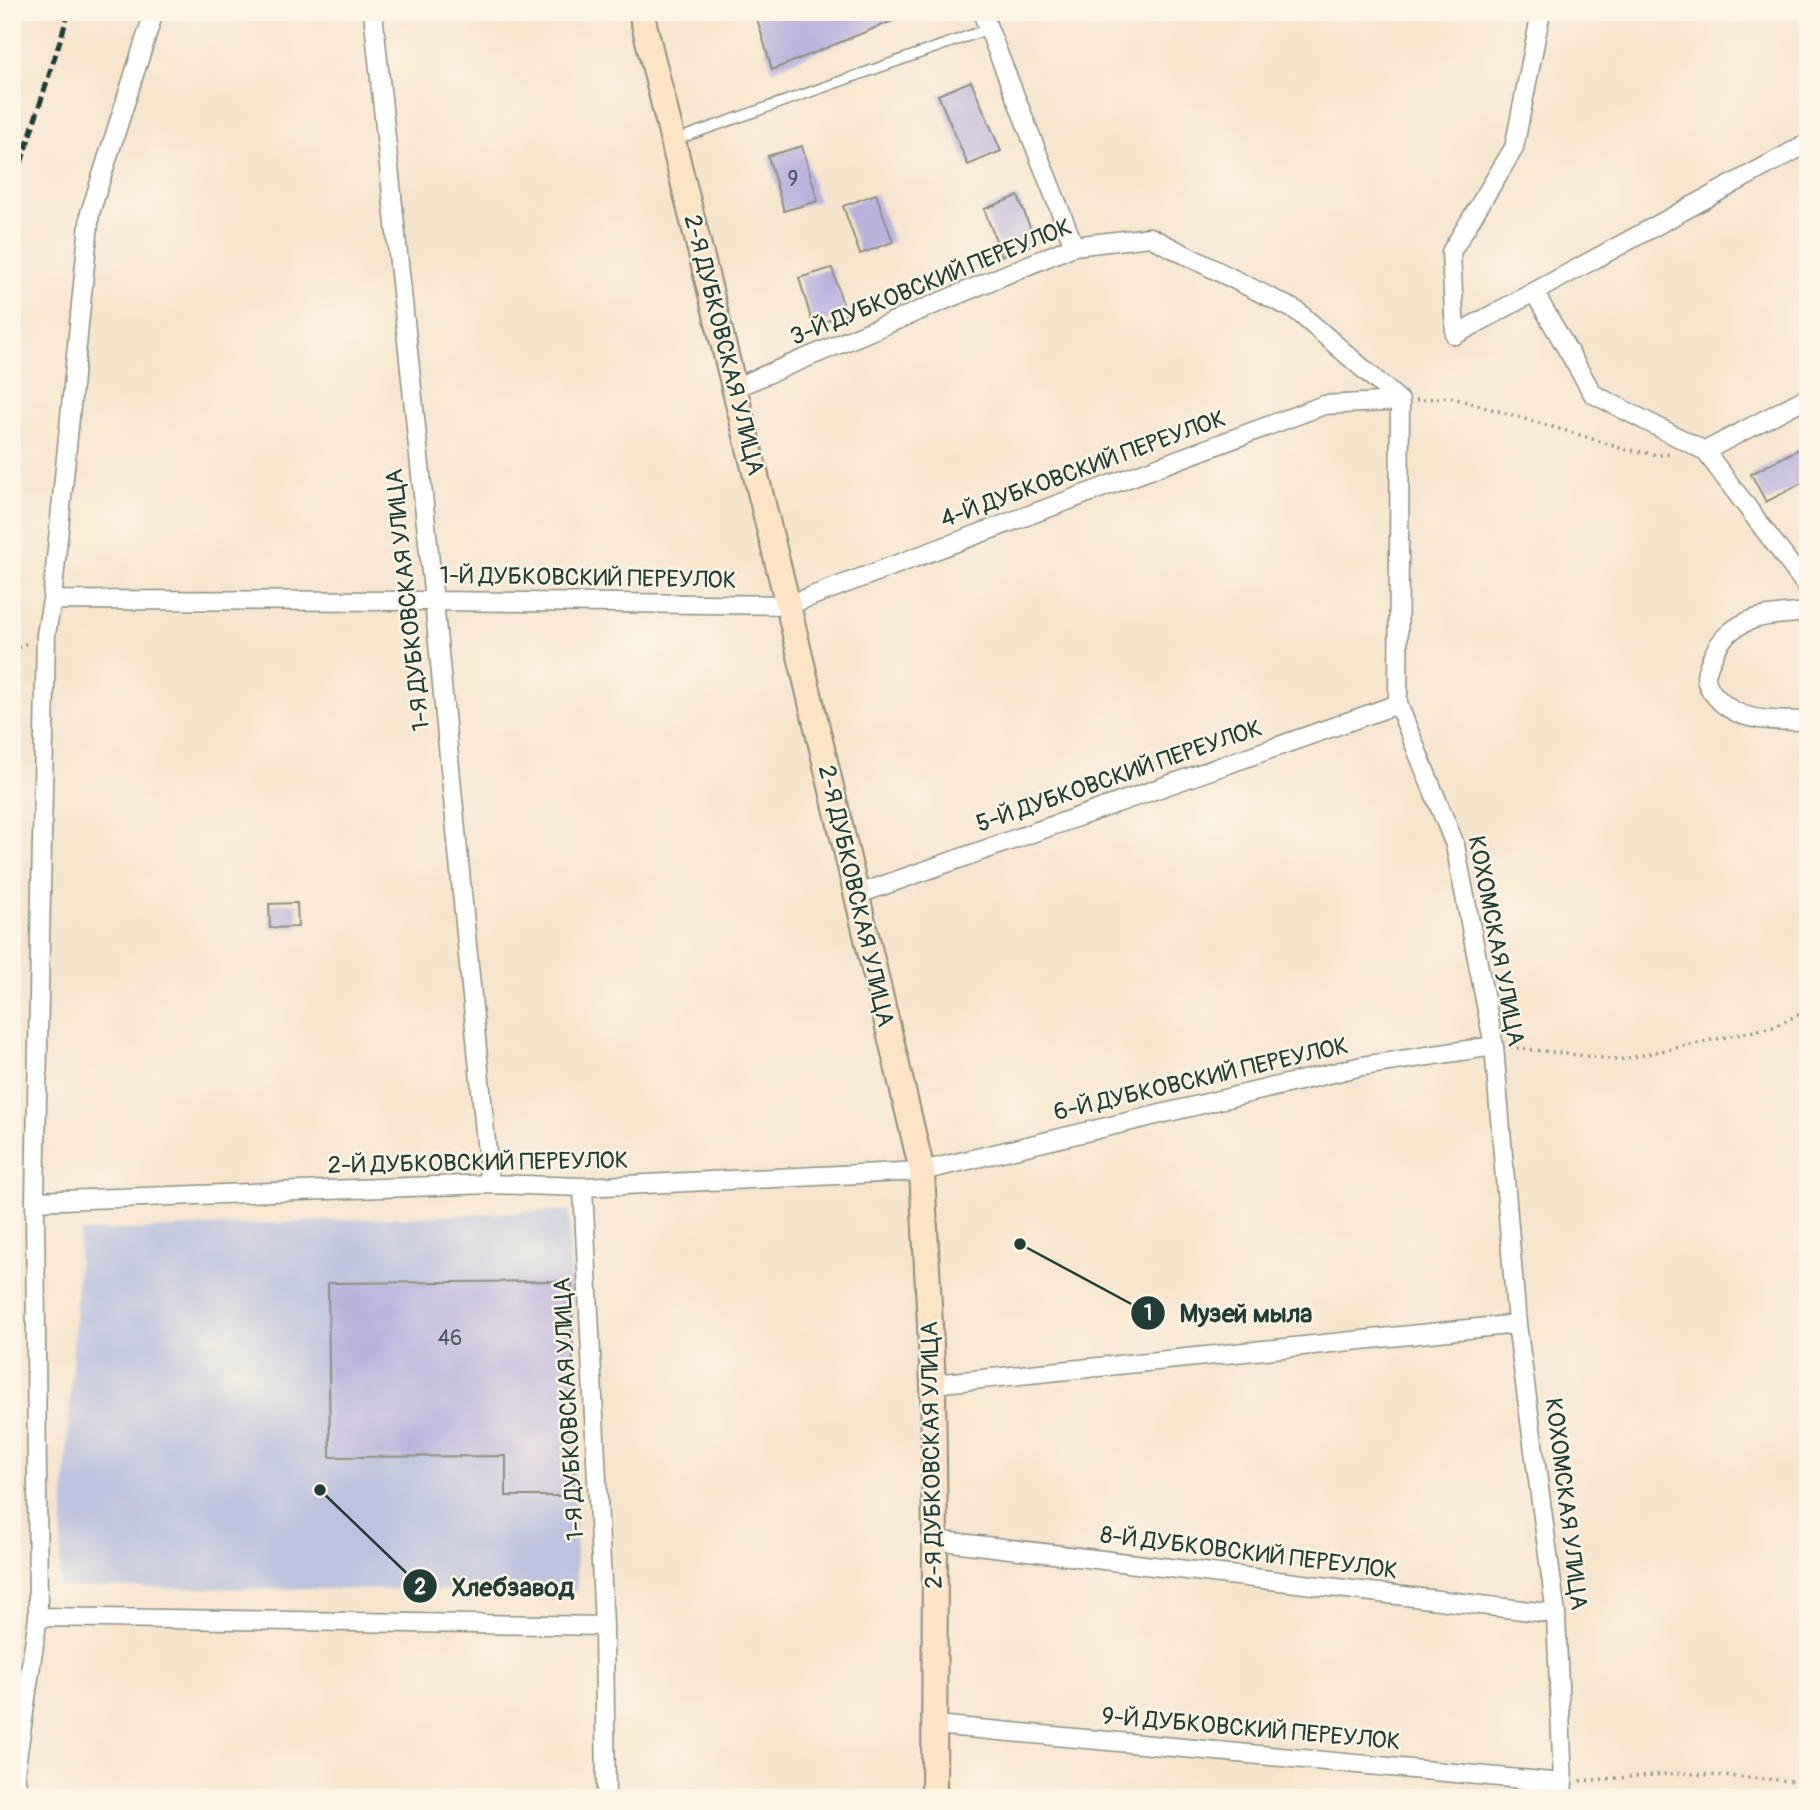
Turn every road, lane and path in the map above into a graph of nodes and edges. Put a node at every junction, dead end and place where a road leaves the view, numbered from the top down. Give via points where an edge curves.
1 (154, 12) edge
2 (373, 12) edge
3 (641, 12) edge
4 (1541, 12) edge
5 (985, 21) edge
6 (673, 141) junction
7 (1808, 142) edge
8 (1074, 246) junction
9 (1534, 292) junction
10 (734, 388) junction
11 (1808, 397) edge
12 (1400, 401) junction
13 (1705, 451) junction
14 (1671, 454) dead end
15 (1808, 588) edge
16 (52, 600) junction
17 (434, 601) junction
18 (788, 605) junction
19 (1808, 612) edge
20 (1398, 704) junction
21 (1808, 721) edge
22 (856, 895) junction
23 (1808, 1010) edge
24 (1494, 1045) junction
25 (922, 1171) junction
26 (490, 1184) junction
27 (583, 1187) junction
28 (35, 1201) junction
29 (1517, 1324) junction
30 (933, 1384) junction
31 (935, 1540) junction
32 (1556, 1614) junction
33 (38, 1617) junction
34 (604, 1626) junction
35 (934, 1725) junction
36 (1808, 1782) edge
37 (1562, 1790) edge
38 (19, 1798) edge
39 (606, 1798) edge
40 (934, 1798) edge

1 - 16 street via 90,213
2 - 17 street, 1-Я ДУБКОВСКАЯ УЛИЦА
3 - 6 main road, 2-Я ДУБКОВСКАЯ УЛИЦА
4 - 9 street via 1514,148 1451,252 1455,335
5 - 6 lane
5 - 8 street
6 - 10 main road, 2-Я ДУБКОВСКАЯ УЛИЦА
7 - 9 street
8 - 10 street, 3-Й ДУБКОВСКИЙ ПЕРЕУЛОК
8 - 12 street, 3-Й ДУБКОВСКИЙ ПЕРЕУЛОК via 1150,237 1297,311
9 - 13 street via 1593,394
10 - 18 main road, 2-Я ДУБКОВСКАЯ УЛИЦА
11 - 13 street
12 - 14 path via 1450,397 1623,449
12 - 18 street, 4-Й ДУБКОВСКИЙ ПЕРЕУЛОК via 1324,405
12 - 20 street, КОХОМСКАЯ УЛИЦА
13 - 15 street
16 - 17 street, 1-Й ДУБКОВСКИЙ ПЕРЕУЛОК
16 - 28 street via 46,634
17 - 18 street, 1-Й ДУБКОВСКИЙ ПЕРЕУЛОК
17 - 26 street, 1-Я ДУБКОВСКАЯ УЛИЦА
18 - 22 main road, 2-Я ДУБКОВСКАЯ УЛИЦА
19 - 21 street via 1754,619 1731,630 1717,647 1706,679 1724,706 1741,715
20 - 22 street, 5-Й ДУБКОВСКИЙ ПЕРЕУЛОК
20 - 24 street, КОХОМСКАЯ УЛИЦА via 1455,845
22 - 25 main road, 2-Я ДУБКОВСКАЯ УЛИЦА
23 - 24 path via 1773,1027 1619,1060
24 - 25 street, 6-Й ДУБКОВСКИЙ ПЕРЕУЛОК via 1362,1066
24 - 29 street, КОХОМСКАЯ УЛИЦА
25 - 27 street, 2-Й ДУБКОВСКИЙ ПЕРЕУЛОК
25 - 30 main road, 2-Я ДУБКОВСКАЯ УЛИЦА
26 - 27 street, 2-Й ДУБКОВСКИЙ ПЕРЕУЛОК
26 - 28 street, 2-Й ДУБКОВСКИЙ ПЕРЕУЛОК
27 - 34 street, 1-Я ДУБКОВСКАЯ УЛИЦА
28 - 33 street
29 - 30 street
29 - 32 street, КОХОМСКАЯ УЛИЦА
30 - 31 main road, 2-Я ДУБКОВСКАЯ УЛИЦА
31 - 32 street, 8-Й ДУБКОВСКИЙ ПЕРЕУЛОК
31 - 35 main road, 2-Я ДУБКОВСКАЯ УЛИЦА
32 - 37 street, КОХОМСКАЯ УЛИЦА
33 - 34 street
33 - 38 street via 15,1773
34 - 39 street, 1-Я ДУБКОВСКАЯ УЛИЦА
35 - 37 street, 9-Й ДУБКОВСКИЙ ПЕРЕУЛОК
35 - 40 main road, 2-Я ДУБКОВСКАЯ УЛИЦА
36 - 37 path via 1680,1773

